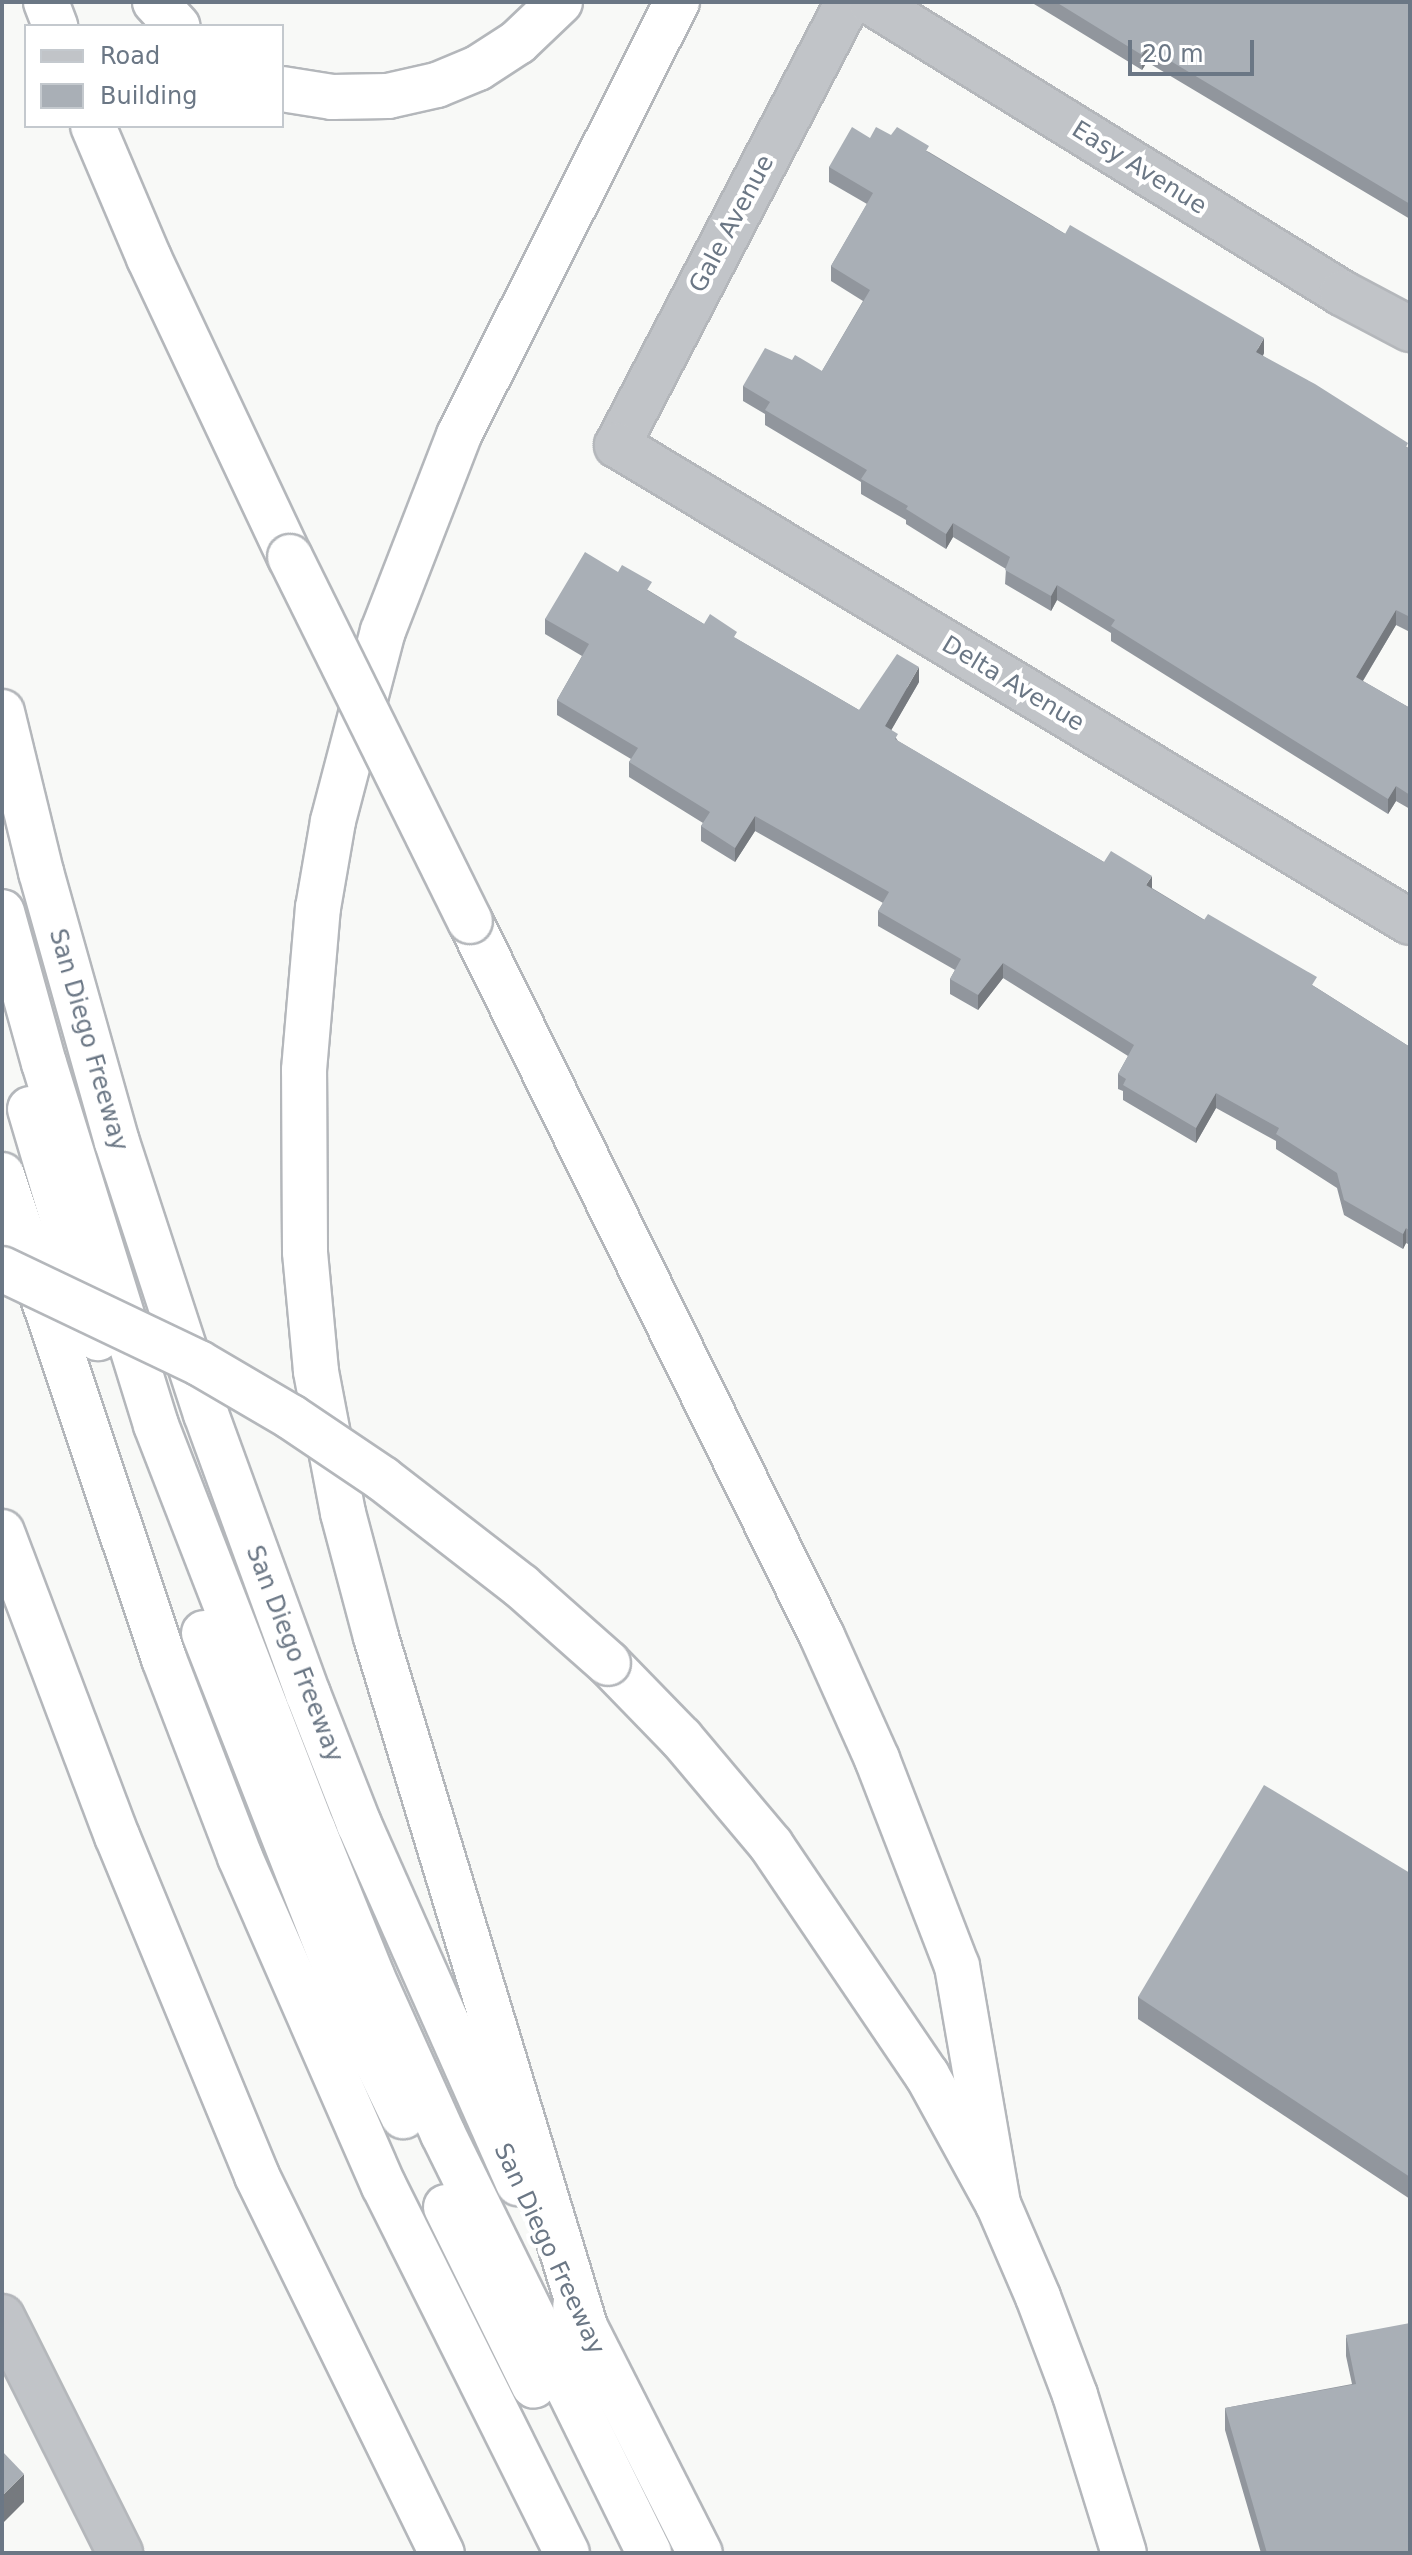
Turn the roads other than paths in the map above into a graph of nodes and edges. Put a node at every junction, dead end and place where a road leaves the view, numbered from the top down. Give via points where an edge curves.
1 (46, 2) edge
2 (155, 2) edge
3 (560, 2) edge
4 (677, 2) edge
5 (848, 2) edge
6 (871, 2) edge
7 (54, 24) edge
8 (175, 24) edge
9 (284, 89) edge
10 (94, 128) edge
11 (1410, 329) edge
12 (617, 445) joint
13 (2, 712) edge
14 (2, 912) edge
15 (1410, 922) edge
16 (2, 1011) edge
17 (2, 1175) edge
18 (2, 1269) edge
19 (2, 1532) edge
20 (998, 2204) junction
21 (2, 2317) edge
22 (587, 2333) junction
23 (120, 2553) edge
24 (442, 2553) edge
25 (567, 2553) edge
26 (618, 2553) edge
27 (649, 2553) edge
28 (700, 2553) edge
29 (1124, 2553) edge

1 - 7 highway
2 - 8 highway
3 - 9 highway via 518,42 478,68 437,85 388,96 332,97
4 - 22 highway via 459,435 388,617 333,821 316,922 304,1070 305,1252 316,1371 343,1513
5 - 12 street, Gale Avenue
6 - 11 street, Easy Avenue via 1342,293
10 - 20 highway, bridge via 290,557 815,1622 877,1759 957,1966
12 - 15 street, Delta Avenue
13 - 22 highway, San Diego Freeway via 117,1142 255,1553 409,1941
14 - 27 highway via 156,1425 296,1786 443,2134
16 - 26 highway via 129,1434 271,1811 352,2011
17 - 25 highway via 159,1645 240,1857 384,2186
18 - 20 highway, bridge via 199,1363 291,1417 383,1479 509,1576 608,1663 681,1738 771,1845 927,2075
19 - 24 highway via 117,1836 257,2176
20 - 29 highway via 1075,2395
21 - 23 street
22 - 28 highway, San Diego Freeway

